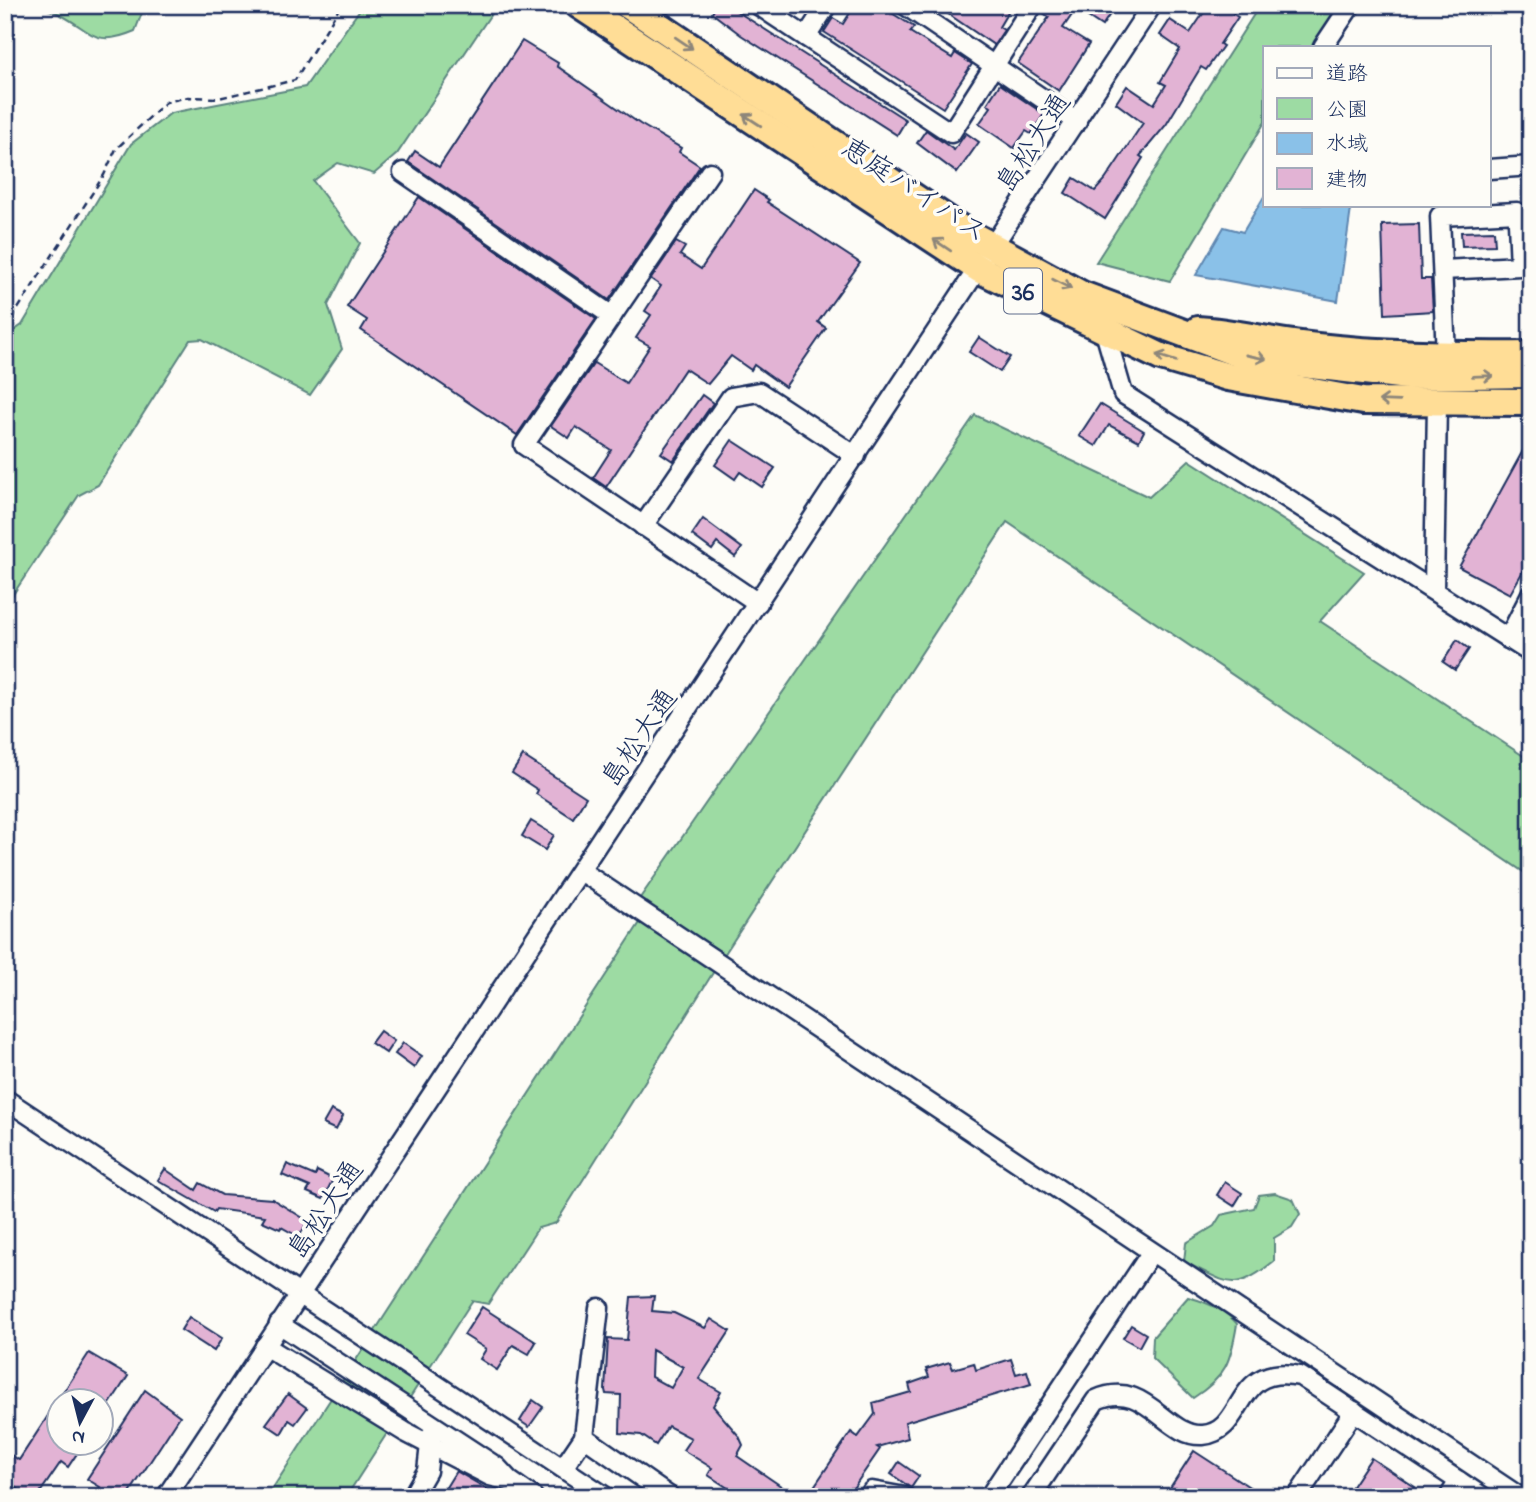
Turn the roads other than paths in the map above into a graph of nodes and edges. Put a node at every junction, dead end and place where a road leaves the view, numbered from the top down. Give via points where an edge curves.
1 (579, 5) edge
2 (628, 5) edge
3 (758, 5) edge
4 (827, 5) edge
5 (905, 5) edge
6 (1033, 5) edge
7 (1152, 5) edge
8 (1351, 5) edge
9 (806, 37) junction
10 (1324, 46) edge
11 (995, 64) junction
12 (1077, 121) junction
13 (1531, 166) edge
14 (1490, 169) edge
15 (403, 172) dead end
16 (710, 172) dead end
17 (1524, 222) edge
18 (986, 259) junction
19 (1443, 270) junction
20 (612, 316) junction
21 (1169, 327) junction
22 (1105, 332) junction
23 (1531, 355) edge
24 (1447, 356) junction
25 (1531, 374) edge
26 (1531, 402) edge
27 (1437, 403) junction
28 (856, 456) junction
29 (643, 526) junction
30 (1434, 590) junction
31 (1531, 594) edge
32 (758, 603) junction
33 (1508, 639) junction
34 (1531, 653) edge
35 (581, 870) junction
36 (5, 1099) edge
37 (1151, 1253) junction
38 (300, 1292) junction
39 (599, 1308) dead end
40 (279, 1324) junction
41 (265, 1346) junction
42 (1354, 1412) junction
43 (432, 1425) junction
44 (584, 1437) junction
45 (430, 1446) junction
46 (563, 1468) junction
47 (1460, 1481) junction
48 (522, 1491) edge
49 (166, 1497) edge
50 (412, 1497) edge
51 (607, 1497) edge
52 (670, 1497) edge
53 (869, 1497) edge
54 (905, 1497) edge
55 (989, 1497) edge
56 (1031, 1497) edge
57 (1297, 1497) edge
58 (1449, 1497) edge
59 (1483, 1497) edge
60 (1520, 1497) edge

18 -> 1 highway, 恵庭バイパス / 36
2 -> 18 highway, 恵庭バイパス / 36
3 - 9 street
4 - 9 street
5 - 11 street
6 - 11 street
7 - 12 street, 島松大通
8 - 10 street
9 - 11 street via 951,133
11 - 12 street
12 - 18 street, 島松大通
13 - 14 street
15 - 20 street
16 - 20 street
17 - 19 street via 1520,266
17 - 19 street via 1517,212 1440,216
18 -> 21 highway, 恵庭バイパス / 36
18 - 22 highway, 恵庭バイパス / 36
18 - 28 street, 島松大通
19 - 24 street
20 - 29 street via 524,446
21 - 24 highway via 1239,333 1299,345
21 -> 25 highway, 恵庭バイパス / 36 via 1237,353 1313,367 1408,376
27 -> 22 highway, 恵庭バイパス / 36 via 1363,401 1228,377 1161,357
22 - 30 street via 1123,394
23 - 24 highway
26 - 27 highway, 恵庭バイパス / 36
27 - 30 street
28 - 29 street via 759,392 731,397
28 - 32 street, 島松大通
29 - 32 street
30 - 33 street
31 - 33 street
32 - 35 street, 島松大通
33 - 34 street
35 - 37 street
35 - 38 street, 島松大通
36 - 38 street
37 - 55 street
37 - 60 street
38 - 40 street, 島松大通
38 - 46 street
39 - 44 street
40 - 41 street, 島松大通
40 - 43 street
41 - 45 street
41 - 49 street, 島松大通
42 - 47 street
42 - 56 street via 1300,1376 1283,1372 1260,1379 1223,1425 1203,1435 1191,1434 1133,1396 1108,1395 1086,1411
42 - 57 street
43 - 45 street
43 - 48 street via 497,1467
44 - 46 street
44 - 52 street
45 - 48 street
45 - 50 street via 427,1471
46 - 51 street
47 - 58 street
47 - 59 street
53 - 54 street via 872,1491

